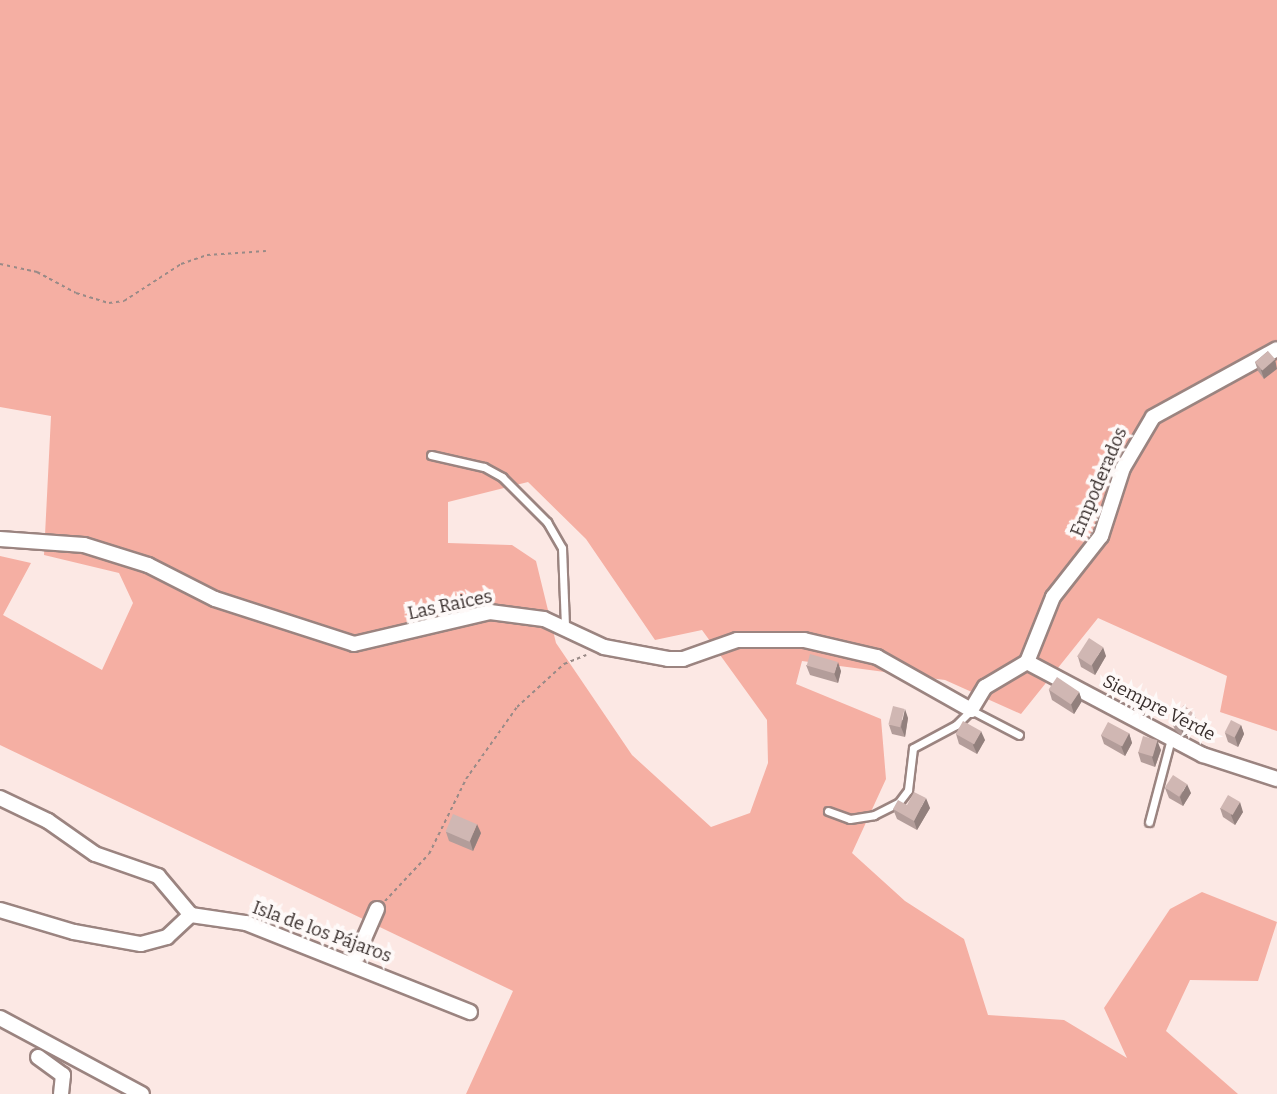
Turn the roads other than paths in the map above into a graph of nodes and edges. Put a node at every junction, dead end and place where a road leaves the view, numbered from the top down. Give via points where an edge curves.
1 (1277, 349) edge
2 (431, 455) dead end
3 (0, 538) edge
4 (565, 626) junction
5 (1027, 662) junction
6 (971, 710) junction
7 (1019, 735) dead end
8 (1171, 738) junction
9 (1277, 779) edge
10 (0, 798) edge
11 (828, 811) dead end
12 (1149, 822) dead end
13 (377, 909) road end
14 (0, 910) edge
15 (191, 915) junction
16 (353, 964) junction
17 (470, 1012) dead end
18 (0, 1018) edge
19 (38, 1057) dead end
20 (61, 1094) edge
21 (142, 1094) edge

1 - 5 street, Empoderados via 1147,424 1123,468 1101,536 1053,597
2 - 4 lane via 484,467 502,477 547,522 562,548
3 - 4 street, Las Raices via 84,545 148,565 228,604 354,644 490,612 518,613
4 - 6 street, Las Raices via 604,647 668,659 683,659 737,639 843,646 877,657
5 - 6 street via 985,687
5 - 8 street, Siempre Verde
6 - 7 lane, Las Raices
6 - 11 lane via 956,725 913,748 908,790 899,802 873,815 850,819
8 - 9 street, Siempre Verde via 1203,755
8 - 12 lane
10 - 15 street via 48,821 95,854 158,876
13 - 16 street
14 - 15 street via 87,935 141,944 167,937
15 - 16 street, Isla de los Pájaros via 246,923
16 - 17 street, Isla de los Pájaros
18 - 21 street
19 - 20 street via 63,1075

